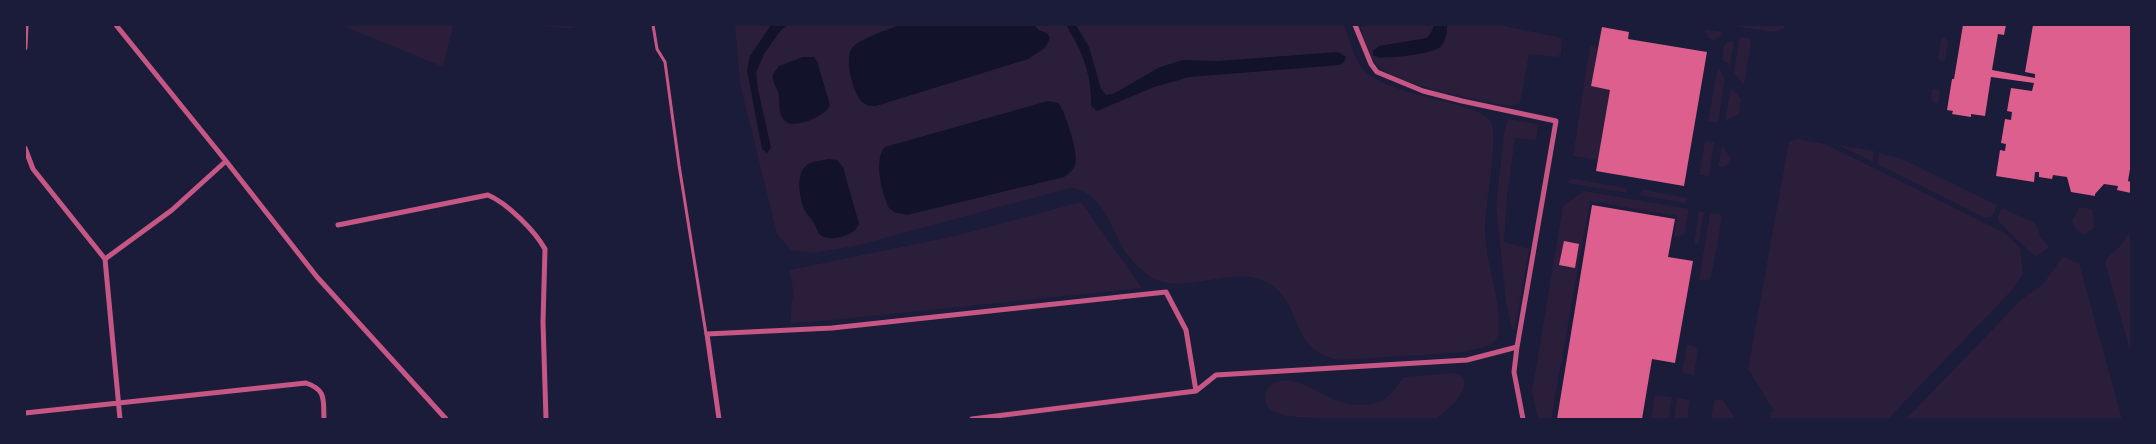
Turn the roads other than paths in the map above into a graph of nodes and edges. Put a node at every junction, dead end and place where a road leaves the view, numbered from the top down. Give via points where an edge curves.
1 (26, 25) edge
2 (116, 25) edge
3 (653, 25) edge
4 (1355, 25) edge
5 (25, 48) edge
6 (25, 148) edge
7 (226, 161) junction
8 (338, 224) dead end
9 (105, 259) junction
10 (707, 334) junction
11 (1517, 347) junction
12 (1196, 392) junction
13 (119, 402) junction
14 (25, 413) edge
15 (120, 419) edge
16 (324, 419) edge
17 (446, 419) edge
18 (546, 419) edge
19 (720, 419) edge
20 (972, 419) edge
21 (1523, 419) edge

1 - 5 street
2 - 7 street
3 - 10 lane via 657,49 665,62
4 - 11 street via 1377,72 1423,91 1556,121
6 - 9 street via 33,170
7 - 9 street via 172,210
7 - 17 street via 317,277
8 - 18 street via 488,195 510,210 545,249
9 - 13 street
10 - 12 street via 832,328 1166,292 1186,330
10 - 19 street
11 - 12 street via 1466,360 1216,375
11 - 21 street via 1514,372
12 - 20 street
13 - 14 street
13 - 15 street
13 - 16 street via 306,383 316,386 322,393

